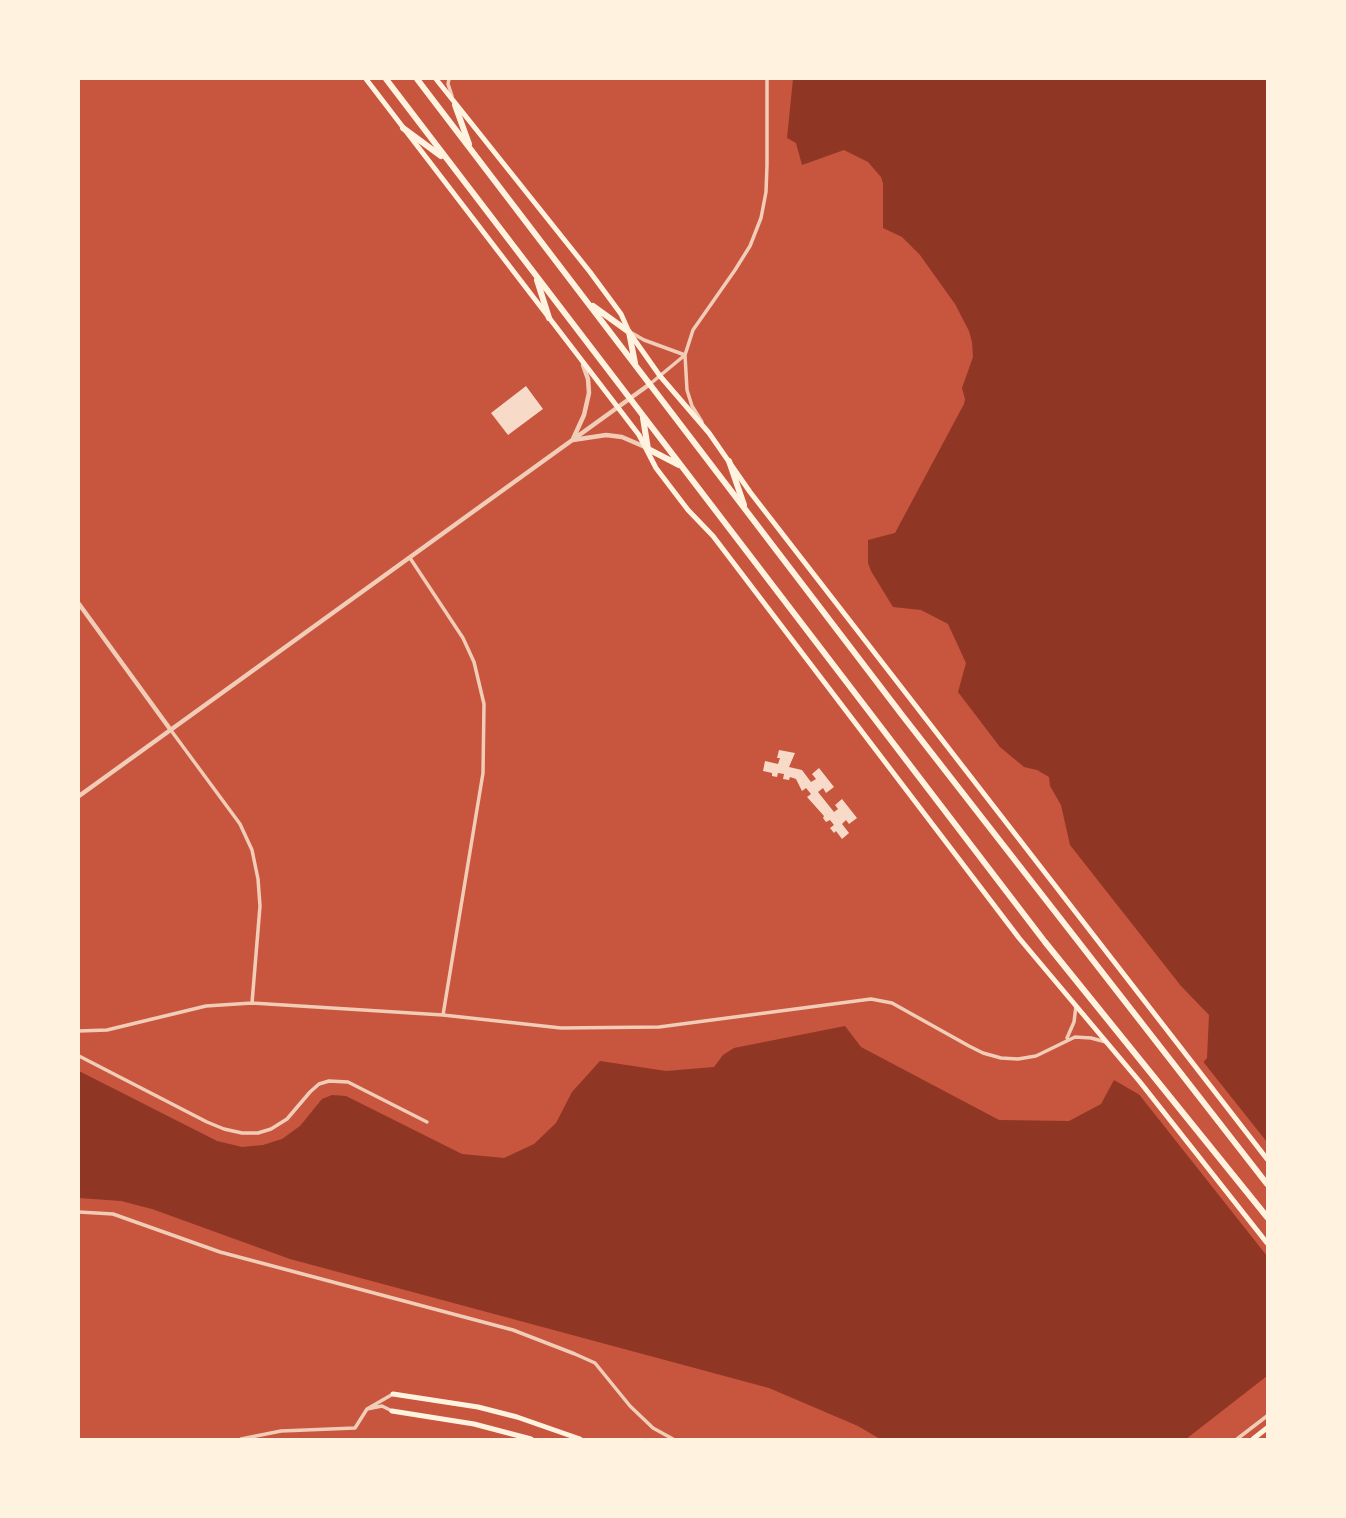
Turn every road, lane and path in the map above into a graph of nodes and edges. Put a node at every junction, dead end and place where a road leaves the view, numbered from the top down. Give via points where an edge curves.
1 (366, 79) edge
2 (386, 79) edge
3 (417, 79) edge
4 (436, 79) edge
5 (449, 79) edge
6 (766, 79) edge
7 (456, 105) junction
8 (403, 128) junction
9 (471, 149) junction
10 (449, 162) junction
11 (535, 275) junction
12 (588, 302) junction
13 (548, 318) junction
14 (629, 332) junction
15 (685, 355) junction
16 (582, 362) junction
17 (635, 365) junction
18 (660, 376) junction
19 (650, 384) junction
20 (630, 399) junction
21 (617, 408) junction
22 (643, 417) junction
23 (709, 433) junction
24 (572, 440) junction
25 (648, 449) junction
26 (729, 461) junction
27 (681, 466) junction
28 (746, 510) junction
29 (409, 557) junction
30 (79, 604) edge
31 (170, 729) junction
32 (79, 796) edge
33 (252, 1003) junction
34 (1076, 1006) junction
35 (443, 1015) junction
36 (79, 1031) edge
37 (1066, 1040) junction
38 (1108, 1043) junction
39 (79, 1056) edge
40 (427, 1122) dead end
41 (1267, 1158) edge
42 (1267, 1184) edge
43 (79, 1212) edge
44 (1267, 1217) edge
45 (1267, 1243) edge
46 (393, 1394) joint
47 (367, 1409) junction
48 (392, 1411) joint
49 (1267, 1416) edge
50 (1267, 1428) edge
51 (241, 1439) edge
52 (531, 1439) edge
53 (580, 1439) edge
54 (673, 1439) edge
55 (1237, 1439) edge
56 (1253, 1439) edge

1 - 8 main road
2 - 10 highway
3 - 9 highway
4 - 7 main road
5 - 7 street
6 - 15 street via 767,165 761,218 750,246 693,330
7 - 9 highway
7 - 14 main road via 590,272
8 - 10 highway
8 - 13 main road
9 - 12 highway
10 - 11 highway
11 - 13 highway
11 - 20 highway
12 - 14 highway
12 - 17 highway
13 - 16 main road
14 - 15 street
14 - 17 highway
14 - 18 main road
15 - 18 street
15 - 23 street via 687,390
16 - 21 main road
16 - 24 street via 589,393
17 - 19 highway
18 - 19 street
18 - 23 main road
19 - 20 street
19 - 28 highway
20 - 21 street
20 - 22 highway
21 - 24 street
21 - 25 main road
22 - 25 highway
22 - 27 highway
23 - 26 main road
24 - 25 street via 606,435
24 - 29 street
25 - 27 highway
25 - 34 main road via 656,468 688,510 713,536
26 - 28 highway
26 - 41 main road
27 - 44 highway via 1045,942
28 - 42 highway
29 - 31 street
29 - 35 street via 463,638 484,704 483,773
30 - 31 street
31 - 32 street
31 - 33 street via 240,824 252,850 260,906
33 - 35 street
33 - 36 street via 206,1006 107,1030
34 - 37 street
34 - 38 main road
35 - 37 street via 561,1028 659,1027 871,999 892,1003 976,1050 1002,1058 1036,1056
37 - 38 street via 1083,1037
38 - 45 main road
39 - 40 street via 207,1122 242,1133 271,1129 319,1084 330,1081 348,1082
43 - 54 street via 113,1214 220,1252 513,1330 575,1353 595,1363 653,1429
46 - 47 street
46 - 53 main road via 478,1407
47 - 48 street via 382,1406
47 - 51 street via 355,1428 281,1431
48 - 52 main road
49 - 55 street
50 - 56 main road

